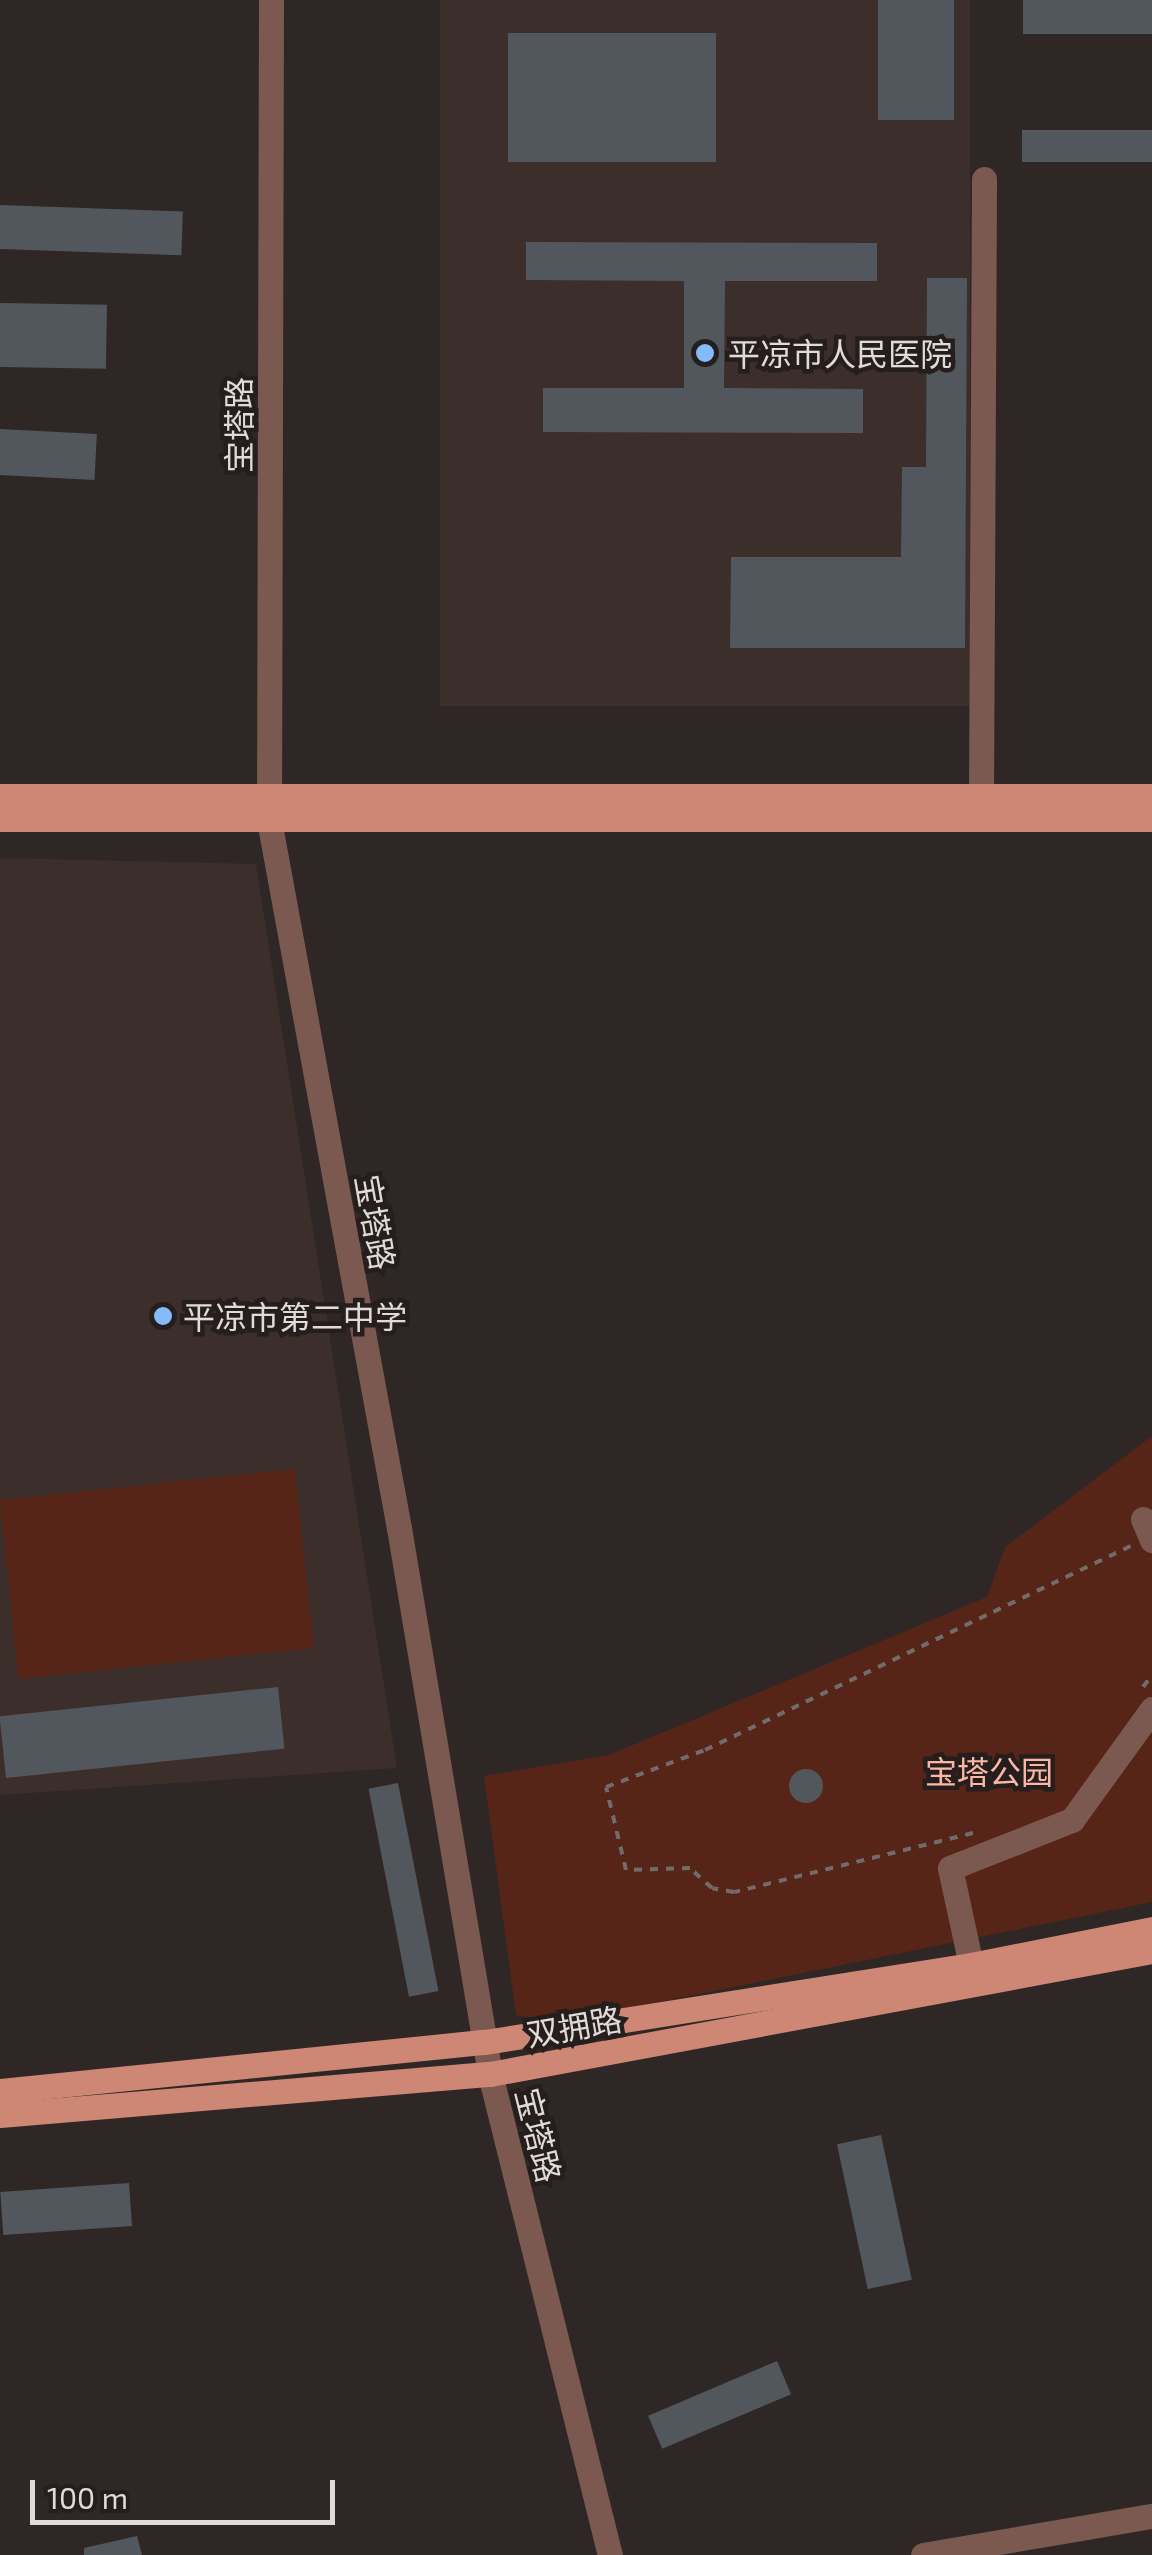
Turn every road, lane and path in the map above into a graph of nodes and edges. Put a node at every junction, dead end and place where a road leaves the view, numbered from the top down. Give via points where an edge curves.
1 (271, 0) edge
2 (984, 179) dead end
3 (0, 796) edge
4 (1152, 796) edge
5 (981, 798) junction
6 (269, 809) junction
7 (697, 810) junction
8 (0, 819) edge
9 (1152, 819) edge
10 (1148, 1531) edge
11 (1152, 1675) edge
12 (1146, 1699) edge
13 (974, 1832) dead end
14 (1152, 1929) edge
15 (1152, 1951) edge
16 (971, 1965) junction
17 (485, 2042) junction
18 (490, 2074) junction
19 (0, 2091) edge
20 (0, 2114) edge
21 (1152, 2516) edge
22 (610, 2555) edge
23 (923, 2555) edge

1 - 6 street, 宝塔路
2 - 5 street
3 - 6 main road
4 - 5 main road
5 - 7 main road
6 - 7 main road
6 - 8 main road
6 - 17 street, 宝塔路
7 - 9 main road
10 - 13 path via 705,1750 606,1787 626,1870 690,1868 712,1888 734,1892
11 - 12 path
12 - 16 street via 1072,1820 950,1868
14 - 16 main road, 双拥路
15 - 18 main road, 双拥路
16 - 17 main road, 双拥路
17 - 18 street, 宝塔路
17 - 19 main road, 双拥路
18 - 20 main road, 双拥路
18 - 22 street, 宝塔路
21 - 23 street

